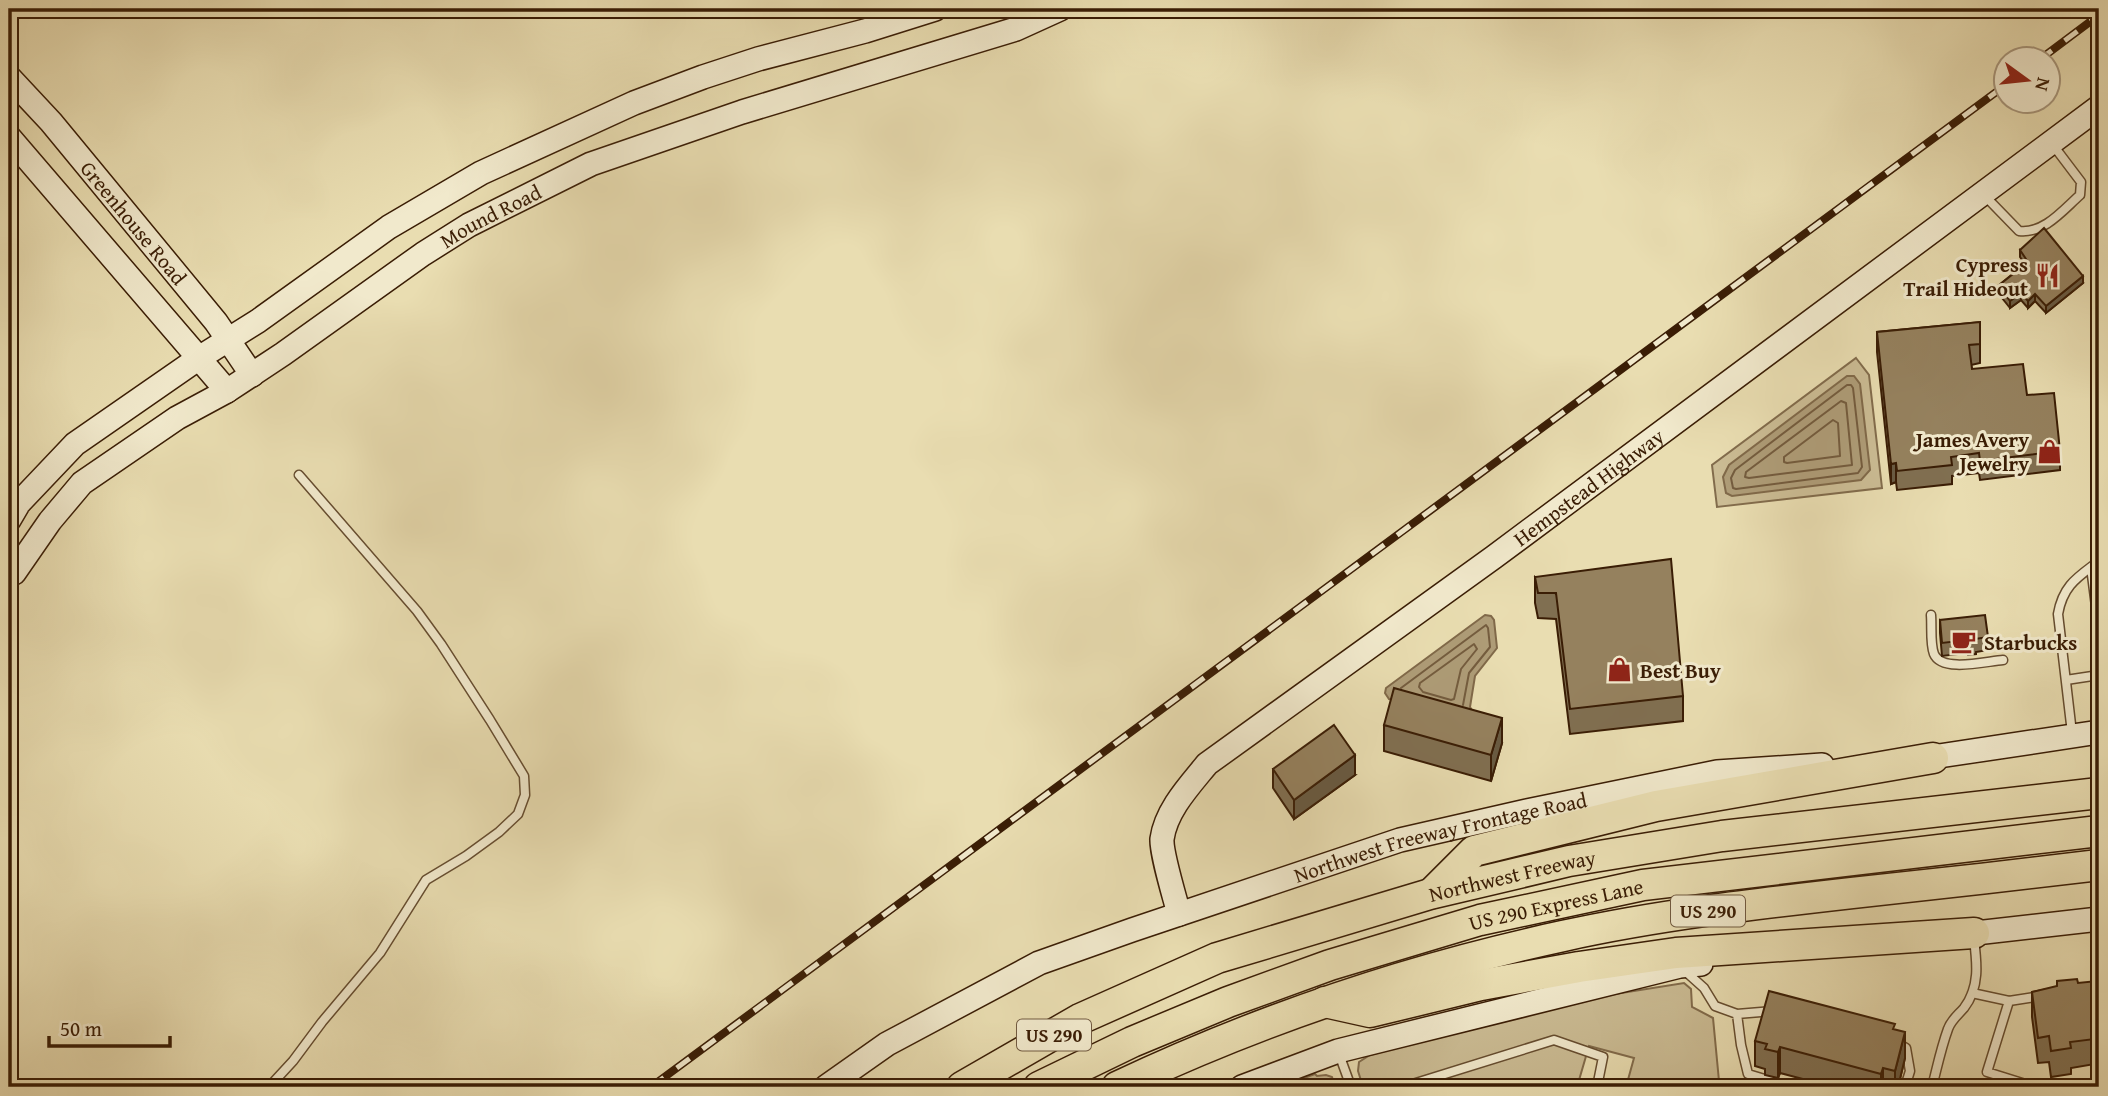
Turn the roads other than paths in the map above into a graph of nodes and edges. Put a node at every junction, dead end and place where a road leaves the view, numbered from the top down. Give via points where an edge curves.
1 (934, 9) edge
2 (1059, 9) edge
3 (9, 77) edge
4 (2099, 107) edge
5 (9, 136) edge
6 (2052, 143) junction
7 (1983, 194) junction
8 (228, 340) junction
9 (199, 359) junction
10 (252, 375) junction
11 (227, 391) junction
12 (299, 475) dead end
13 (9, 520) edge
14 (2099, 561) edge
15 (2091, 567) junction
16 (9, 575) edge
17 (1931, 615) dead end
18 (2099, 630) edge
19 (2003, 660) dead end
20 (2099, 675) edge
21 (2066, 680) junction
22 (2099, 732) edge
23 (2072, 735) junction
24 (1933, 758) junction
25 (2099, 793) edge
26 (2099, 831) edge
27 (2099, 865) edge
28 (1430, 894) junction
29 (1179, 914) junction
30 (2099, 919) edge
31 (1973, 933) junction
32 (1680, 966) junction
33 (1972, 993) junction
34 (2048, 995) edge
35 (2009, 1001) junction
36 (1325, 1002) junction
37 (1779, 1011) edge
38 (1737, 1014) junction
39 (1887, 1038) edge
40 (1338, 1051) junction
41 (864, 1061) junction
42 (269, 1087) edge
43 (827, 1087) edge
44 (846, 1087) edge
45 (962, 1087) edge
46 (1039, 1087) edge
47 (1117, 1087) edge
48 (1242, 1087) edge
49 (1351, 1087) edge
50 (1403, 1087) edge
51 (1597, 1087) edge
52 (1790, 1087) edge
53 (1905, 1087) edge
54 (1932, 1087) edge
55 (2035, 1087) edge

1 - 8 street, Mound Road via 703,77 554,138 481,173 390,227
2 - 10 street, Mound Road via 1016,29 742,112 591,164 469,225
3 - 8 street, Greenhouse Road
4 - 6 street, Hempstead Highway
5 - 9 street, Greenhouse Road
6 - 7 street, Hempstead Highway
6 - 7 lane via 2081,182 2080,195 2049,222 2030,232 2019,231
7 - 29 street, Hempstead Highway via 1208,764 1170,815 1162,840
8 - 9 street, Mound Road
8 - 10 street, Greenhouse Road
9 - 11 street, Greenhouse Road
9 - 13 street, Mound Road via 75,444 19,503
10 - 11 street, Mound Road
11 - 16 street, Mound Road via 177,418 82,484
12 - 42 lane via 441,644 524,776 525,795 518,814 499,832 426,880 380,953
14 - 15 lane
15 - 18 lane
15 - 21 lane via 2065,590 2060,602
17 - 19 lane via 1933,653 1939,662
20 - 21 lane
21 - 23 lane
22 - 23 street, Northwest Freeway Frontage Road
23 - 24 street, Northwest Freeway Frontage Road
24 - 28 highway via 1656,806 1474,851
24 - 29 street, Northwest Freeway Frontage Road via 1717,772 1527,811 1400,840
25 - 28 highway, Northwest Freeway / US 290 via 1709,838 1569,861
26 - 46 highway, US 290 Express Lane via 1643,885 1480,920 1330,965 1228,1002
27 - 36 highway, US 290 via 1644,920 1483,955
28 - 45 highway, Northwest Freeway / US 290 via 1217,958 1080,1019
29 - 41 street, Northwest Freeway Frontage Road via 1039,963 887,1044
30 - 31 street
31 - 32 street
31 - 33 lane via 1977,972
31 - 36 highway via 1676,953 1481,985 1370,1012
32 - 38 lane via 1716,1006
32 - 40 street
33 - 35 lane
33 - 54 lane via 1948,1027
34 - 35 lane
35 - 55 lane via 1987,1072
36 - 47 highway, US 290
37 - 38 lane
38 - 52 lane via 1748,1074
39 - 53 lane via 1906,1048 1910,1071
40 - 48 street
40 - 49 lane
41 - 43 street, Northwest Freeway Frontage Road
41 - 44 street
50 - 51 lane via 1554,1040 1603,1057

